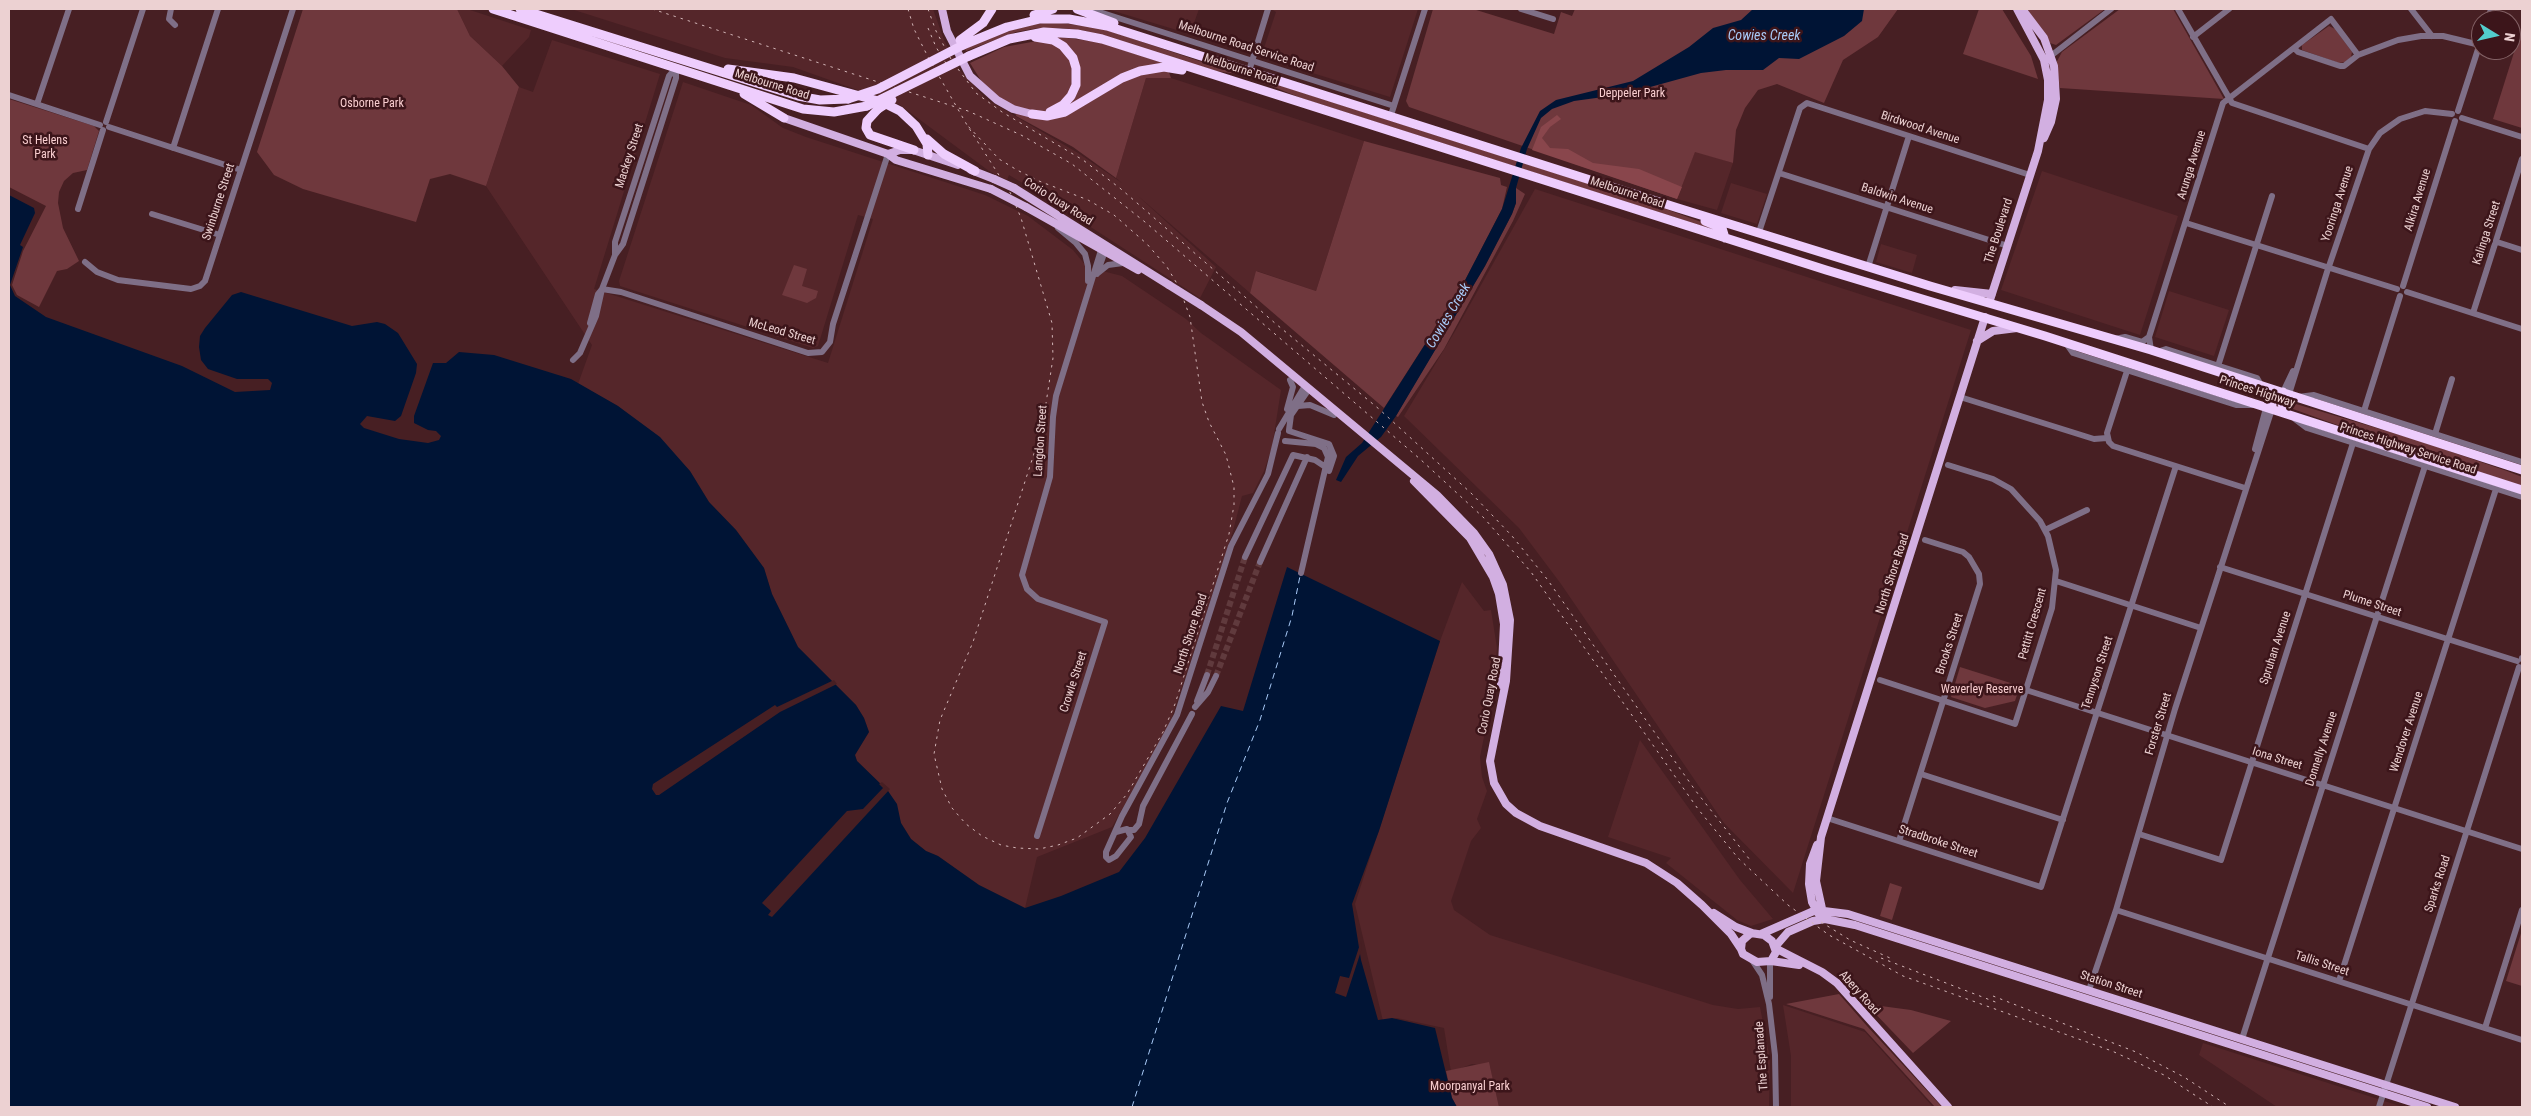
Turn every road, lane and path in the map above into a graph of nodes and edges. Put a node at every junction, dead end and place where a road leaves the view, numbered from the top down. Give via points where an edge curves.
1 (69, 9) edge
2 (143, 9) edge
3 (171, 9) edge
4 (218, 9) edge
5 (293, 9) edge
6 (493, 9) edge
7 (520, 9) edge
8 (942, 9) edge
9 (992, 9) edge
10 (1053, 9) edge
11 (1076, 9) edge
12 (1090, 9) edge
13 (1268, 9) edge
14 (1424, 9) edge
15 (1521, 9) edge
16 (2017, 9) edge
17 (2022, 9) edge
18 (2111, 9) edge
19 (2178, 9) edge
20 (2229, 9) edge
21 (2411, 9) edge
22 (1553, 19) dead end
23 (175, 25) dead end
24 (1139, 35) junction
25 (2432, 36) junction
26 (2193, 37) junction
27 (1008, 39) junction
28 (974, 40) junction
29 (962, 42) junction
30 (2471, 42) edge
31 (2294, 48) junction
32 (2052, 55) junction
33 (2358, 55) junction
34 (680, 58) junction
35 (2044, 60) junction
36 (2474, 60) edge
37 (1252, 61) junction
38 (698, 64) junction
39 (676, 68) junction
40 (1250, 71) junction
41 (1219, 76) junction
42 (918, 82) junction
43 (1245, 84) junction
44 (728, 85) junction
45 (9, 95) edge
46 (2228, 99) junction
47 (37, 104) junction
48 (1394, 106) junction
49 (1032, 114) junction
50 (1391, 115) junction
51 (784, 118) joint
52 (2456, 118) junction
53 (105, 126) junction
54 (923, 135) junction
55 (1910, 136) junction
56 (2522, 136) edge
57 (173, 148) junction
58 (914, 150) junction
59 (2369, 150) junction
60 (2038, 151) junction
61 (888, 154) junction
62 (928, 155) junction
63 (2522, 159) edge
64 (924, 168) junction
65 (241, 170) junction
66 (975, 171) junction
67 (1779, 173) junction
68 (2030, 175) junction
69 (2272, 196) dead end
70 (1887, 207) junction
71 (1678, 208) junction
72 (78, 209) dead end
73 (152, 214) dead end
74 (1043, 217) junction
75 (2186, 223) junction
76 (1759, 232) junction
77 (220, 235) junction
78 (1726, 238) junction
79 (2496, 242) junction
80 (2257, 245) junction
81 (2008, 246) junction
82 (1104, 248) junction
83 (2522, 250) edge
84 (85, 262) dead end
85 (1123, 264) junction
86 (1868, 267) junction
87 (2329, 267) junction
88 (1097, 273) junction
89 (1169, 285) junction
90 (603, 286) junction
91 (1938, 288) junction
92 (2402, 291) junction
93 (1088, 294) junction
94 (1992, 294) junction
95 (1989, 303) junction
96 (1213, 312) junction
97 (2474, 313) junction
98 (1985, 317) junction
99 (2020, 328) junction
100 (2522, 329) edge
101 (2148, 337) junction
102 (2114, 339) junction
103 (1977, 341) junction
104 (2066, 342) junction
105 (2154, 351) junction
106 (573, 360) dead end
107 (2218, 366) junction
108 (2127, 371) junction
109 (2452, 379) dead end
110 (1290, 380) junction
111 (2262, 386) junction
112 (1306, 389) junction
113 (1960, 397) junction
114 (2277, 401) junction
115 (1298, 406) junction
116 (2364, 411) junction
117 (1334, 415) junction
118 (2291, 416) junction
119 (1283, 419) junction
120 (1289, 430) junction
121 (1279, 431) junction
122 (1360, 432) junction
123 (2435, 434) junction
124 (2107, 438) junction
125 (1285, 441) junction
126 (2354, 443) junction
127 (1307, 457) junction
128 (1272, 462) junction
129 (2522, 462) edge
130 (1948, 465) dead end
131 (2176, 466) junction
132 (2425, 466) junction
133 (1328, 469) junction
134 (2522, 470) edge
135 (2245, 488) junction
136 (2496, 489) junction
137 (2522, 490) edge
138 (2522, 497) edge
139 (2087, 510) dead end
140 (2045, 530) junction
141 (1925, 540) dead end
142 (1245, 557) tunnel mouth
143 (1260, 562) tunnel mouth
144 (2220, 567) junction
145 (1301, 573) dead end
146 (2056, 581) junction
147 (1024, 584) joint
148 (2305, 594) junction
149 (2131, 605) junction
150 (2376, 617) junction
151 (2201, 628) junction
152 (2448, 640) junction
153 (2521, 662) edge
154 (1207, 674) tunnel mouth
155 (1216, 676) tunnel mouth
156 (1880, 680) dead end
157 (2026, 690) junction
158 (1944, 700) junction
159 (1192, 714) dead end
160 (2097, 714) junction
161 (2167, 736) junction
162 (2251, 763) junction
163 (1921, 774) junction
164 (2323, 785) junction
165 (2394, 808) junction
166 (1125, 809) junction
167 (1827, 818) junction
168 (2063, 820) junction
169 (1129, 830) junction
170 (2466, 831) junction
171 (1116, 832) junction
172 (2139, 834) junction
173 (1037, 836) dead end
174 (1899, 841) junction
175 (2522, 849) edge
176 (2041, 887) joint
177 (1702, 905) junction
178 (1819, 910) junction
179 (2116, 910) junction
180 (2522, 910) edge
181 (1825, 919) junction
182 (1752, 933) junction
183 (1761, 934) junction
184 (1775, 947) junction
185 (1741, 949) junction
186 (2267, 958) junction
187 (1752, 960) junction
188 (1770, 961) junction
189 (2339, 982) junction
190 (2089, 990) junction
191 (2086, 999) junction
192 (1769, 1004) junction
193 (2411, 1004) junction
194 (1874, 1026) junction
195 (2485, 1028) junction
196 (2242, 1039) junction
197 (2522, 1040) edge
198 (2385, 1089) junction
199 (1776, 1107) edge
200 (1948, 1107) edge
201 (2379, 1107) edge
202 (2427, 1107) edge
203 (2455, 1107) edge

1 - 47 street
2 - 53 street
3 - 23 street via 169,19
4 - 57 street
5 - 65 street, Swinburne Street
6 - 39 highway, Melbourne Road
7 - 34 highway, Melbourne Road
8 - 49 main road via 947,31 970,76 997,100
9 - 29 highway via 983,23
10 - 28 highway via 1001,23
11 - 24 highway
12 - 37 street, Melbourne Road Service Road
13 - 37 street
14 - 48 street
15 - 22 street
16 - 35 main road, The Boulevard
17 - 32 main road, The Boulevard
18 - 32 street
19 - 26 street
20 - 26 street
21 - 25 street
24 - 28 highway, Melbourne Road via 1096,23 1050,18 1018,23
24 - 40 highway, Melbourne Road
25 - 30 street
25 - 33 street via 2398,40
26 - 46 street
27 - 41 highway, Melbourne Road via 1053,32 1090,36
27 - 42 highway, Melbourne Road, bridge
27 - 49 highway via 1036,37 1053,40 1067,49 1075,62 1076,85 1067,101 1052,111
28 - 29 highway, Melbourne Road
29 - 38 highway, Melbourne Road, bridge via 924,66 848,99 811,99
31 - 33 street via 2340,66
31 - 33 street via 2331,18
31 - 46 street
32 - 35 main road
32 - 60 main road, The Boulevard via 2055,104
34 - 38 highway, Melbourne Road
34 - 39 highway, Mackey Street
35 - 60 main road, The Boulevard via 2048,100
36 - 52 street
37 - 40 street
37 - 48 street, Melbourne Road Service Road
38 - 54 highway via 794,78 870,98 900,111
39 - 44 highway, Melbourne Road
39 - 90 street, Mackey Street via 669,76 660,114
40 - 43 highway
40 - 50 highway, Melbourne Road
41 - 43 highway, Melbourne Road
41 - 49 highway via 1172,68 1147,69 1127,75 1065,112 1047,116
42 - 44 highway, Melbourne Road, bridge via 867,106 844,111 813,111
42 - 58 highway, bridge via 878,110 867,121 866,128 870,135
43 - 78 highway, Melbourne Road
44 - 51 highway
45 - 47 street
46 - 59 street via 2238,106
46 - 75 street, Arunga Avenue via 2222,105
47 - 53 street
48 - 50 street
50 - 71 highway, Melbourne Road
51 - 61 main road, Corio Quay Road
52 - 56 street, Yooringa Avenue
52 - 59 street, Yooringa Avenue via 2425,111 2400,119 2380,133
52 - 92 street, Alkira Avenue
53 - 57 street
53 - 72 street
54 - 62 highway
54 - 66 highway via 944,154
55 - 67 street, Birdwood Avenue via 1803,104
55 - 68 street, Birdwood Avenue
55 - 70 street
57 - 65 street
58 - 61 main road, Corio Quay Road
58 - 62 main road, Corio Quay Road
59 - 87 street, Yooringa Avenue
60 - 68 main road, The Boulevard
61 - 64 main road, Corio Quay Road via 896,160
61 - 90 street, McLeod Street via 830,342 822,352 811,354
62 - 64 main road
62 - 66 main road, Corio Quay Road
63 - 79 street, Kalinga Street
64 - 74 main road, Corio Quay Road, bridge via 991,188
65 - 77 street, Swinburne Street
66 - 82 main road, Corio Quay Road, bridge via 1014,188
67 - 70 street, Baldwin Avenue
67 - 76 street
68 - 81 main road, The Boulevard
69 - 80 street
70 - 81 street, Baldwin Avenue
70 - 86 street
71 - 76 highway, Melbourne Road
71 - 78 highway via 1720,227
73 - 77 street
74 - 82 main road, Corio Quay Road
74 - 93 street via 1072,239 1085,254
75 - 80 street
75 - 101 street, Arunga Avenue
76 - 86 highway, Melbourne Road
77 - 84 street, Swinburne Street via 205,281 191,289 118,280 97,272
78 - 98 highway, Melbourne Road
79 - 83 street
79 - 97 street, Kalinga Street
80 - 87 street
80 - 107 street
81 - 94 main road, The Boulevard
82 - 85 main road, Corio Quay Road
82 - 88 street, Langdon Street
82 - 89 main road, Corio Quay Road
82 - 93 street, Langdon Street
85 - 88 street via 1108,265
85 - 89 main road, Corio Quay Road
86 - 91 highway, Melbourne Road
87 - 92 street
87 - 114 street, Yooringa Avenue via 2299,359
88 - 93 street, Langdon Street
89 - 96 main road, Corio Quay Road, bridge
90 - 106 street, Mackey Street via 580,353
91 - 94 main road
91 - 95 highway, Melbourne Road
92 - 97 street
92 - 116 street, Alkira Avenue
93 - 147 street, Langdon Street via 1056,396 1050,477 1023,566
94 - 95 main road, The Boulevard
95 - 98 highway, The Boulevard
95 - 102 highway, Princes Highway
96 - 110 main road, Corio Quay Road
96 - 112 main road, Corio Quay Road
97 - 100 street
98 - 99 highway, Princes Highway
98 - 103 main road, North Shore Road
99 - 103 main road via 1993,331
99 - 104 highway, Princes Highway
101 - 102 street via 2142,342 2125,337
101 - 105 street
102 - 105 highway, Princes Highway
103 - 113 main road, North Shore Road
104 - 108 street, Princes Highway Service Road via 2071,352
104 - 114 highway, Princes Highway
105 - 107 street via 2166,349
105 - 111 highway, Princes Highway
107 - 111 street via 2257,378
108 - 114 street, Princes Highway Service Road via 2236,405
108 - 124 street
109 - 123 street
110 - 112 main road, Corio Quay Road
110 - 119 street, North Shore Road via 1293,388
111 - 114 highway, Princes Highway
112 - 115 street, North Shore Road
112 - 117 main road, Corio Quay Road
112 - 119 street, North Shore Road
112 - 122 main road, Corio Quay Road
113 - 124 street via 2094,439
113 - 167 main road, North Shore Road
114 - 116 street, Princes Highway Service Road via 2313,395
114 - 118 highway
114 - 134 highway, Princes Highway
114 - 135 street, Forster Street
115 - 117 street via 1310,405
115 - 120 street, North Shore Road via 1290,417
116 - 123 street, Princes Highway Service Road
117 - 122 main road, Corio Quay Road
118 - 126 street, Princes Highway Service Road via 2306,428
118 - 137 highway, Princes Highway
119 - 121 street, North Shore Road
120 - 121 street via 1285,427
120 - 125 street, North Shore Road
120 - 133 street via 1330,444 1334,456
121 - 125 street via 1280,439
121 - 128 street, North Shore Road
122 - 177 main road, Corio Quay Road via 1463,520 1485,548 1501,590 1504,646 1499,698 1487,751 1488,780 1500,803 1513,816 1540,829 1646,863
123 - 129 street, Princes Highway Service Road
124 - 131 street via 2113,446
125 - 128 street, North Shore Road
125 - 133 street via 1307,442 1322,447 1328,455
126 - 132 street, Princes Highway Service Road
126 - 148 street, Spruhan Avenue
127 - 133 street
127 - 142 street via 1292,455
127 - 143 street
128 - 166 street, North Shore Road via 1231,546 1174,721
130 - 140 street, Pettitt Crescent via 1992,479 2011,490 2034,512
131 - 135 street
131 - 149 street, Tennyson Street
132 - 136 street, Princes Highway Service Road
132 - 150 street, Donnelly Avenue
133 - 145 street
135 - 144 street, Forster Street
136 - 138 street, Princes Highway Service Road
136 - 152 street, Wendover Avenue
139 - 140 street
140 - 146 street, Pettitt Crescent via 2054,558
141 - 158 street, Brooks Street via 1963,552 1979,574 1978,592
144 - 148 street, Plume Street
144 - 151 street, Forster Street
146 - 149 street
146 - 157 street, Pettitt Crescent via 2052,608
147 - 173 street, Crowle Street via 1038,600 1105,622
148 - 150 street, Plume Street
148 - 162 street, Spruhan Avenue
149 - 151 street
149 - 160 street, Tennyson Street
150 - 152 street, Plume Street
150 - 164 street, Donnelly Avenue
151 - 161 street, Forster Street
152 - 153 street, Plume Street
152 - 165 street, Wendover Avenue
153 - 170 street, Sparks Road
154 - 155 street via 1195,707
156 - 158 street
157 - 158 street, Pettitt Crescent via 2015,724
157 - 160 street, Iona Street
158 - 163 street, Brooks Street
159 - 169 street via 1142,806 1139,824 1134,830
160 - 161 street, Iona Street
160 - 168 street, Tennyson Street
161 - 162 street, Iona Street
161 - 172 street, Forster Street
162 - 164 street, Iona Street
162 - 172 street, Spruhan Avenue via 2221,860
163 - 168 street
163 - 174 street, Brooks Street
164 - 165 street, Iona Street
164 - 186 street, Donnelly Avenue
165 - 170 street, Iona Street
165 - 189 street, Wendover Avenue
166 - 169 street via 1124,820
166 - 171 street, North Shore Road
167 - 174 street, Stradbroke Street
167 - 178 main road, North Shore Road via 1809,876 1812,902
168 - 176 street, Tennyson Street
169 - 171 street via 1122,828
169 - 171 street, North Shore Road via 1131,838 1109,860 1105,853
170 - 175 street, Iona Street
170 - 193 street, Sparks Road
172 - 179 street, Forster Street
174 - 176 street, Stradbroke Street
177 - 182 main road, Corio Quay Road via 1736,927
177 - 185 main road, Corio Quay Road
178 - 181 main road
178 - 183 main road
178 - 190 main road, Station Street via 1867,919
179 - 186 street, Tallis Street
179 - 190 street, Forster Street
180 - 195 street
181 - 184 main road, Station Street via 1788,932
181 - 191 main road, Station Street via 1870,929
182 - 183 main road
182 - 185 main road via 1744,938
183 - 184 main road via 1768,937
184 - 188 main road
184 - 194 main road, Abery Road via 1832,979
185 - 187 main road
186 - 189 street, Tallis Street
186 - 196 street, Donnelly Avenue
187 - 188 main road
187 - 192 street, The Esplanade via 1762,975
188 - 192 street, The Esplanade
188 - 194 main road, Abery Road via 1793,963 1817,974
189 - 193 street, Tallis Street
190 - 191 main road, Forster Street
190 - 196 main road, Station Street
191 - 198 main road, Station Street
192 - 199 street, The Esplanade
193 - 195 street, Tallis Street
193 - 198 street, Sparks Road
194 - 200 main road, Abery Road
195 - 197 street, Tallis Street
196 - 198 main road, Station Street
198 - 201 street, Sparks Road
198 - 202 main road, Station Street
198 - 203 main road, Station Street

